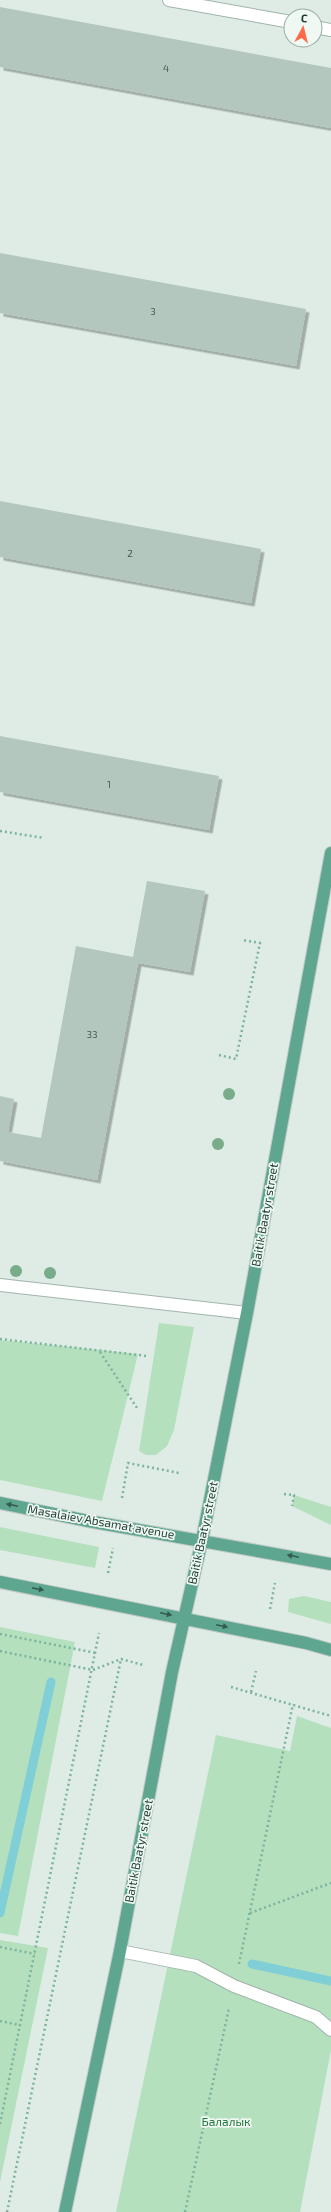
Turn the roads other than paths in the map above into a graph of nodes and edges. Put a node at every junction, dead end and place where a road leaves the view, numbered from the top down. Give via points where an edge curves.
1 (169, 0) edge
2 (283, 21) edge
3 (331, 853) edge
4 (0, 1286) edge
5 (247, 1313) junction
6 (0, 1503) edge
7 (202, 1540) junction
8 (331, 1564) edge
9 (0, 1582) edge
10 (184, 1618) junction
11 (331, 1650) edge
12 (120, 1950) junction
13 (331, 2030) edge
14 (66, 2212) edge

1 - 2 street
3 - 5 main road, Baitik Baatyr street
4 - 5 street
5 - 7 main road, Baitik Baatyr street
7 -> 6 main road, Masalaiev Absamat avenue
8 -> 7 main road, Masalaiev Absamat avenue
7 - 10 main road, Baitik Baatyr street
9 -> 10 main road
10 -> 11 main road
10 - 12 main road, Baitik Baatyr street
12 - 13 street via 196,1966 234,1986 316,2017
12 - 14 main road, Baitik Baatyr street

